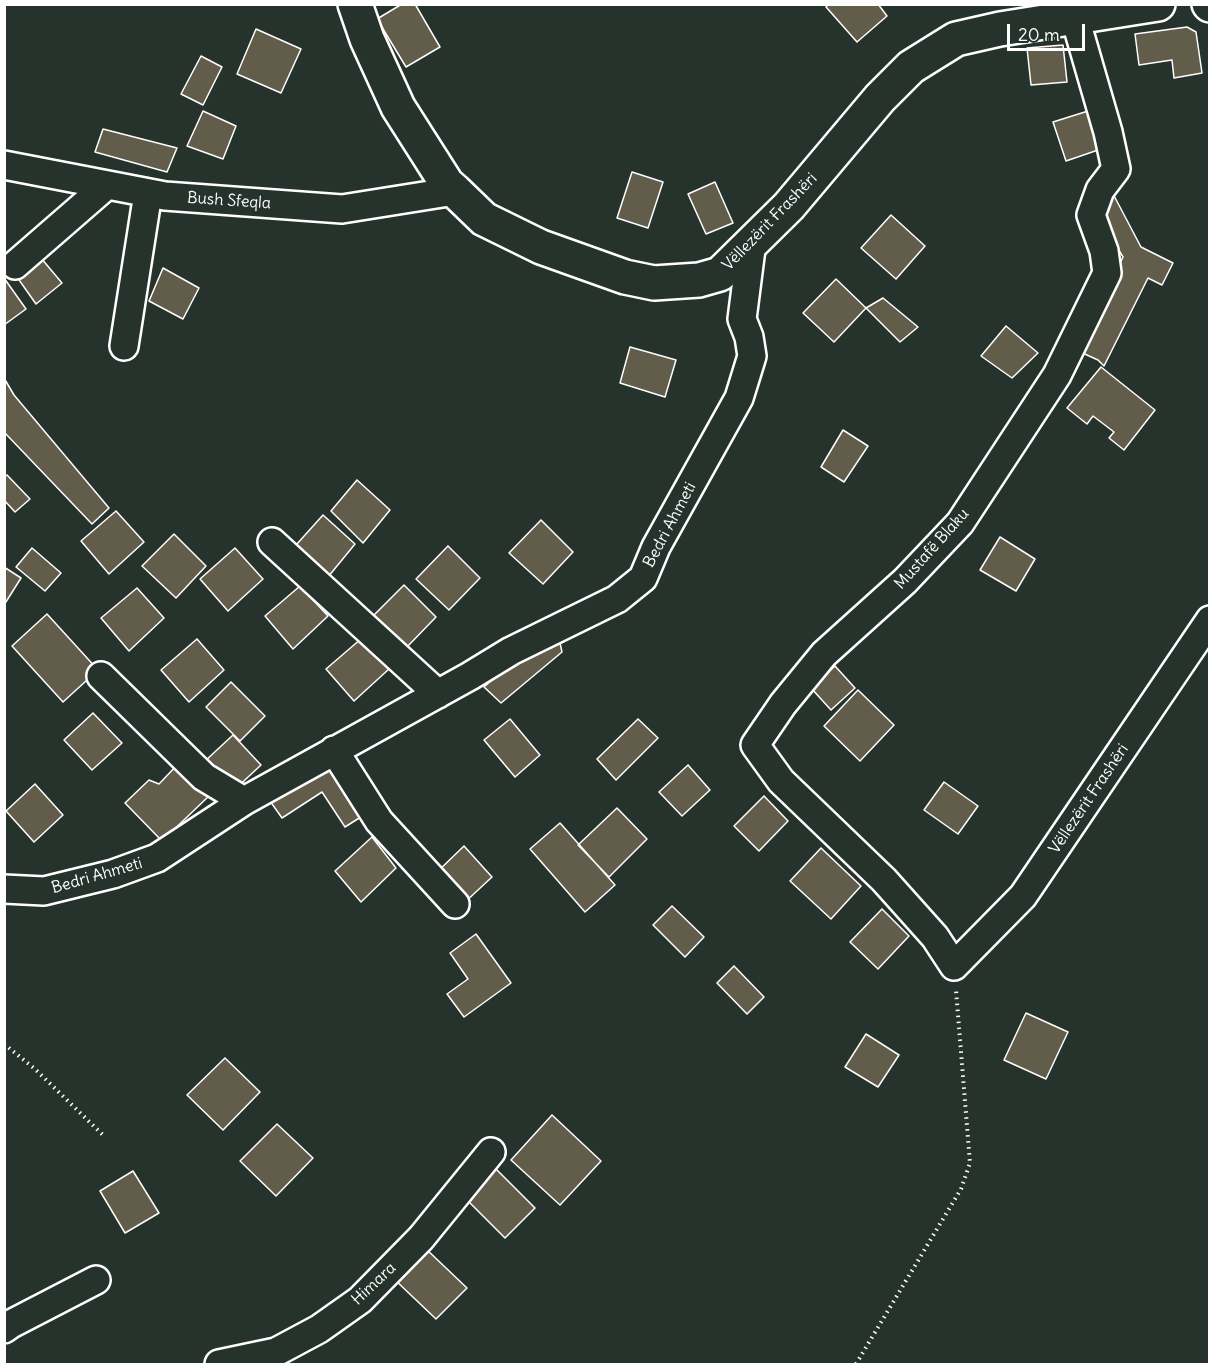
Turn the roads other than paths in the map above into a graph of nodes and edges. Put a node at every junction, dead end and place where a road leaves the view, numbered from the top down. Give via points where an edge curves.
1 (355, 4) edge
2 (1158, 4) edge
3 (1075, 18) junction
4 (4, 165) edge
5 (107, 185) junction
6 (455, 192) junction
7 (148, 193) junction
8 (752, 241) junction
9 (15, 265) dead end
10 (124, 346) dead end
11 (272, 542) dead end
12 (1209, 620) edge
13 (101, 676) dead end
14 (438, 694) junction
15 (334, 750) junction
16 (244, 801) junction
17 (4, 889) edge
18 (455, 904) dead end
19 (954, 966) joint
20 (491, 1152) dead end
21 (96, 1280) dead end
22 (4, 1329) edge
23 (219, 1365) edge

1 - 6 street, Vëllezërit Frashëri via 398,107
2 - 3 street, Vëllezërit Frashëri
3 - 8 street, Vëllezërit Frashëri via 956,39 910,67 789,206
3 - 19 street, Mustafë Blaku via 1116,169 1100,190 1091,215 1107,273 1057,375 960,523 905,581 824,654 755,746 781,781 884,880 935,937
4 - 5 street, Bush Sfeqla
5 - 7 street, Bush Sfeqla
5 - 9 street
6 - 7 street, Bush Sfeqla via 342,209
6 - 8 street, Vëllezërit Frashëri via 484,219 541,247 654,284 720,274
7 - 10 street
8 - 14 street, Bedri Ahmeti via 742,319 752,356 739,398 656,547 643,578 617,599 511,651
11 - 14 street
12 - 19 street, Vëllezërit Frashëri via 1023,896
13 - 16 street via 204,777
14 - 15 street, Bedri Ahmeti
15 - 16 street, Bedri Ahmeti
15 - 18 street via 379,820
16 - 17 street, Bedri Ahmeti via 157,858 113,874 44,891
20 - 23 street, Himara via 421,1238 360,1300 319,1329 276,1352
21 - 22 street

